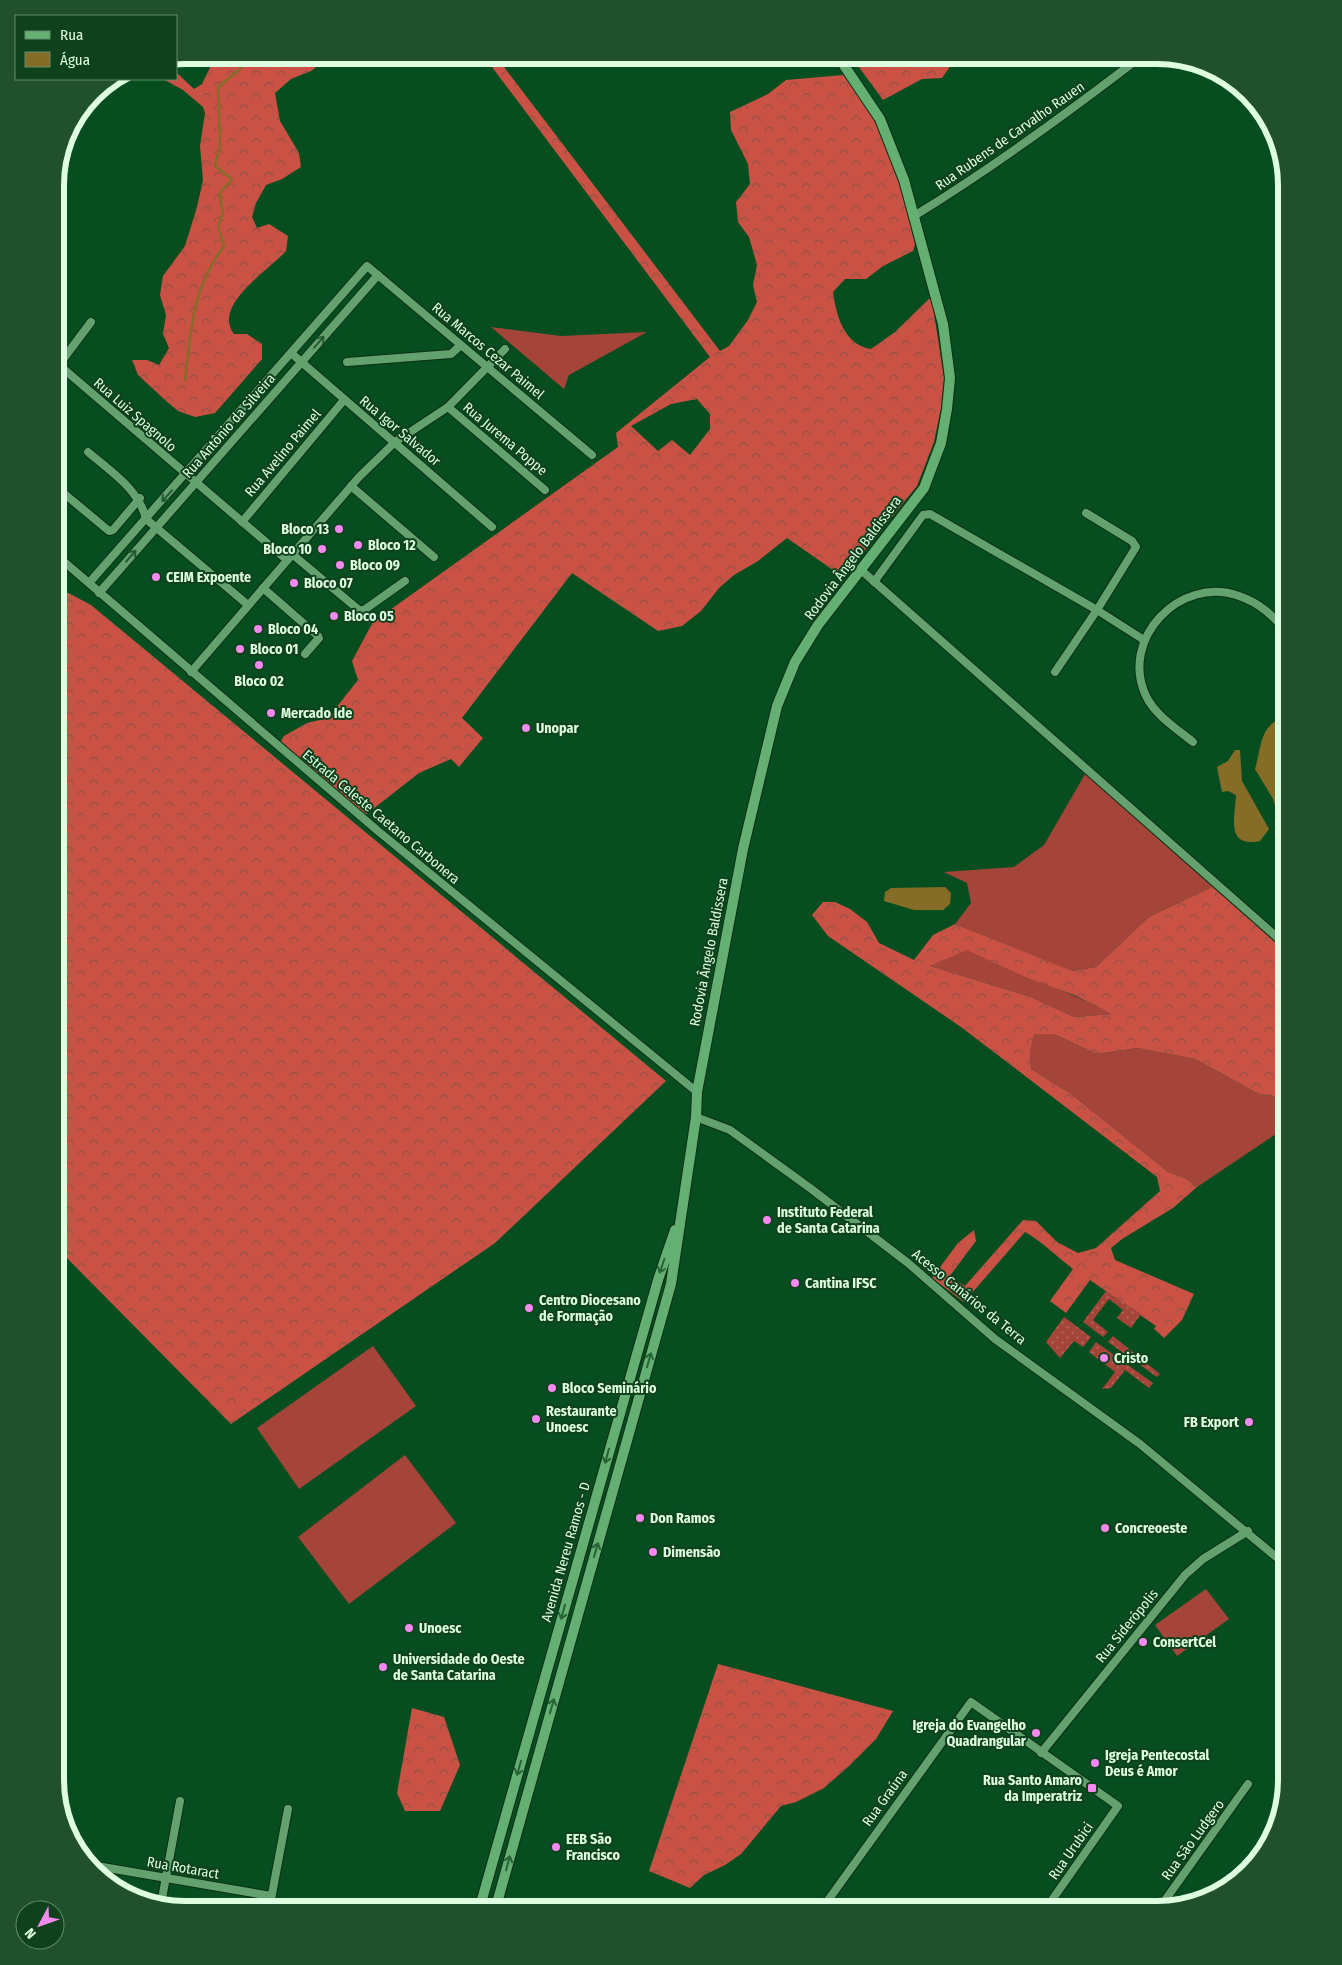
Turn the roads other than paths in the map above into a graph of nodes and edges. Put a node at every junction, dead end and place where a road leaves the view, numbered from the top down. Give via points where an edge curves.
1 (843, 64) edge
2 (1131, 64) edge
3 (914, 216) junction
4 (368, 266) joint
5 (378, 275) junction
6 (91, 322) dead end
7 (461, 345) junction
8 (505, 348) dead end
9 (291, 353) junction
10 (64, 359) edge
11 (347, 362) dead end
12 (301, 363) junction
13 (487, 367) junction
14 (64, 374) edge
15 (344, 400) junction
16 (448, 407) junction
17 (395, 442) junction
18 (88, 452) dead end
19 (592, 455) dead end
20 (186, 475) junction
21 (195, 483) junction
22 (351, 486) junction
23 (545, 490) dead end
24 (64, 494) edge
25 (140, 498) junction
26 (1086, 513) dead end
27 (146, 519) junction
28 (242, 522) junction
29 (492, 527) dead end
30 (156, 528) junction
31 (290, 557) junction
32 (434, 557) dead end
33 (64, 562) edge
34 (861, 570) junction
35 (405, 581) dead end
36 (874, 582) junction
37 (88, 583) junction
38 (263, 588) junction
39 (99, 593) junction
40 (248, 605) junction
41 (1097, 610) junction
42 (1278, 622) edge
43 (1144, 640) junction
44 (305, 654) dead end
45 (191, 672) junction
46 (1054, 672) dead end
47 (1193, 742) dead end
48 (1278, 938) edge
49 (697, 1092) junction
50 (696, 1117) junction
51 (684, 1203) junction
52 (1248, 1531) junction
53 (1278, 1558) edge
54 (553, 1647) junction
55 (568, 1650) junction
56 (1041, 1753) junction
57 (1248, 1784) dead end
58 (180, 1801) dead end
59 (288, 1809) dead end
60 (98, 1865) edge
61 (166, 1878) junction
62 (271, 1896) junction
63 (162, 1899) edge
64 (270, 1901) edge
65 (482, 1901) edge
66 (498, 1901) edge
67 (827, 1901) edge
68 (1051, 1901) edge
69 (1165, 1901) edge

1 - 3 street, Rodovia Ângelo Baldissera via 880,119
2 - 3 street, Rua Rubens de Carvalho Rauen via 1070,111
3 - 34 street, Rodovia Ângelo Baldissera via 943,324 950,378 947,410 941,443 924,488
4 - 5 street, Rua Marcos Cezar Paimel
4 - 9 street, Rua Antônio da Silveira
5 - 7 street, Rua Marcos Cezar Paimel
12 -> 5 street, Rua Antônio da Silveira
6 - 10 street
7 - 11 street via 451,354
7 - 13 street, Rua Marcos Cezar Paimel
8 - 13 street
9 - 12 street, Rua Igor Salvador
9 - 20 street, Rua Antônio da Silveira
12 - 15 street, Rua Igor Salvador
12 - 21 street, Rua Antônio da Silveira
13 - 16 street
13 - 19 street, Rua Marcos Cezar Paimel
14 - 20 street, Rua Luiz Spagnolo
15 - 17 street, Rua Igor Salvador
15 - 28 street, Rua Avelino Paimel
16 - 17 street
16 - 23 street, Rua Jurema Poppe
17 - 22 street
17 - 29 street, Rua Igor Salvador
18 - 25 street
20 - 21 street, Rua Luiz Spagnolo
20 -> 27 street, Rua Antônio da Silveira
21 - 28 street, Rua Luiz Spagnolo
21 - 30 street, Rua Antônio da Silveira
22 - 31 street
22 - 32 street
24 - 25 street via 109,531
25 - 27 street
26 - 41 street via 1132,541 1136,547
27 - 30 street
27 - 37 street, Rua Antônio da Silveira
28 - 31 street, Rua Luiz Spagnolo
39 -> 30 street, Rua Antônio da Silveira
30 - 40 street
31 - 35 street, Rua Luiz Spagnolo via 359,610 364,610
31 - 38 street
33 - 37 street, Estrada Celeste Caetano Carbonera
34 - 36 street
34 - 49 street, Rodovia Ângelo Baldissera via 818,625 795,662 777,706 743,849
36 - 41 street via 922,515 930,514
36 - 48 street
37 - 39 street, Estrada Celeste Caetano Carbonera
38 - 40 street
38 - 44 street via 318,636
39 - 45 street, Estrada Celeste Caetano Carbonera
40 - 45 street
41 - 43 street
41 - 46 street
42 - 43 street via 1255,602 1238,595 1203,592 1184,598 1166,610
43 - 47 street via 1141,670 1146,696 1157,712
45 - 49 street, Estrada Celeste Caetano Carbonera via 446,888
49 - 50 street, Avenida Nereu Ramos - D
50 - 51 street, Avenida Nereu Ramos - D
50 - 52 street, Acesso Canários da Terra via 730,1130 784,1169 908,1263 995,1339 1140,1444
51 -> 54 street, Avenida Nereu Ramos - D via 658,1280
55 -> 51 street, Avenida Nereu Ramos - D via 671,1284
52 - 53 street, Acesso Canários da Terra
52 - 56 street, Rua Siderópolis via 1203,1559 1185,1575
54 - 55 street
54 -> 65 street, Avenida Nereu Ramos - D
66 -> 55 street, Avenida Nereu Ramos - D
56 - 67 street, Rua Graúna via 971,1702
56 - 68 street, Rua Urubici via 1118,1806
57 - 69 street, Rua São Ludgero
58 - 61 street
59 - 62 street
60 - 61 street, Rua Rotaract
61 - 62 street, Rua Rotaract
61 - 63 street
62 - 64 street

